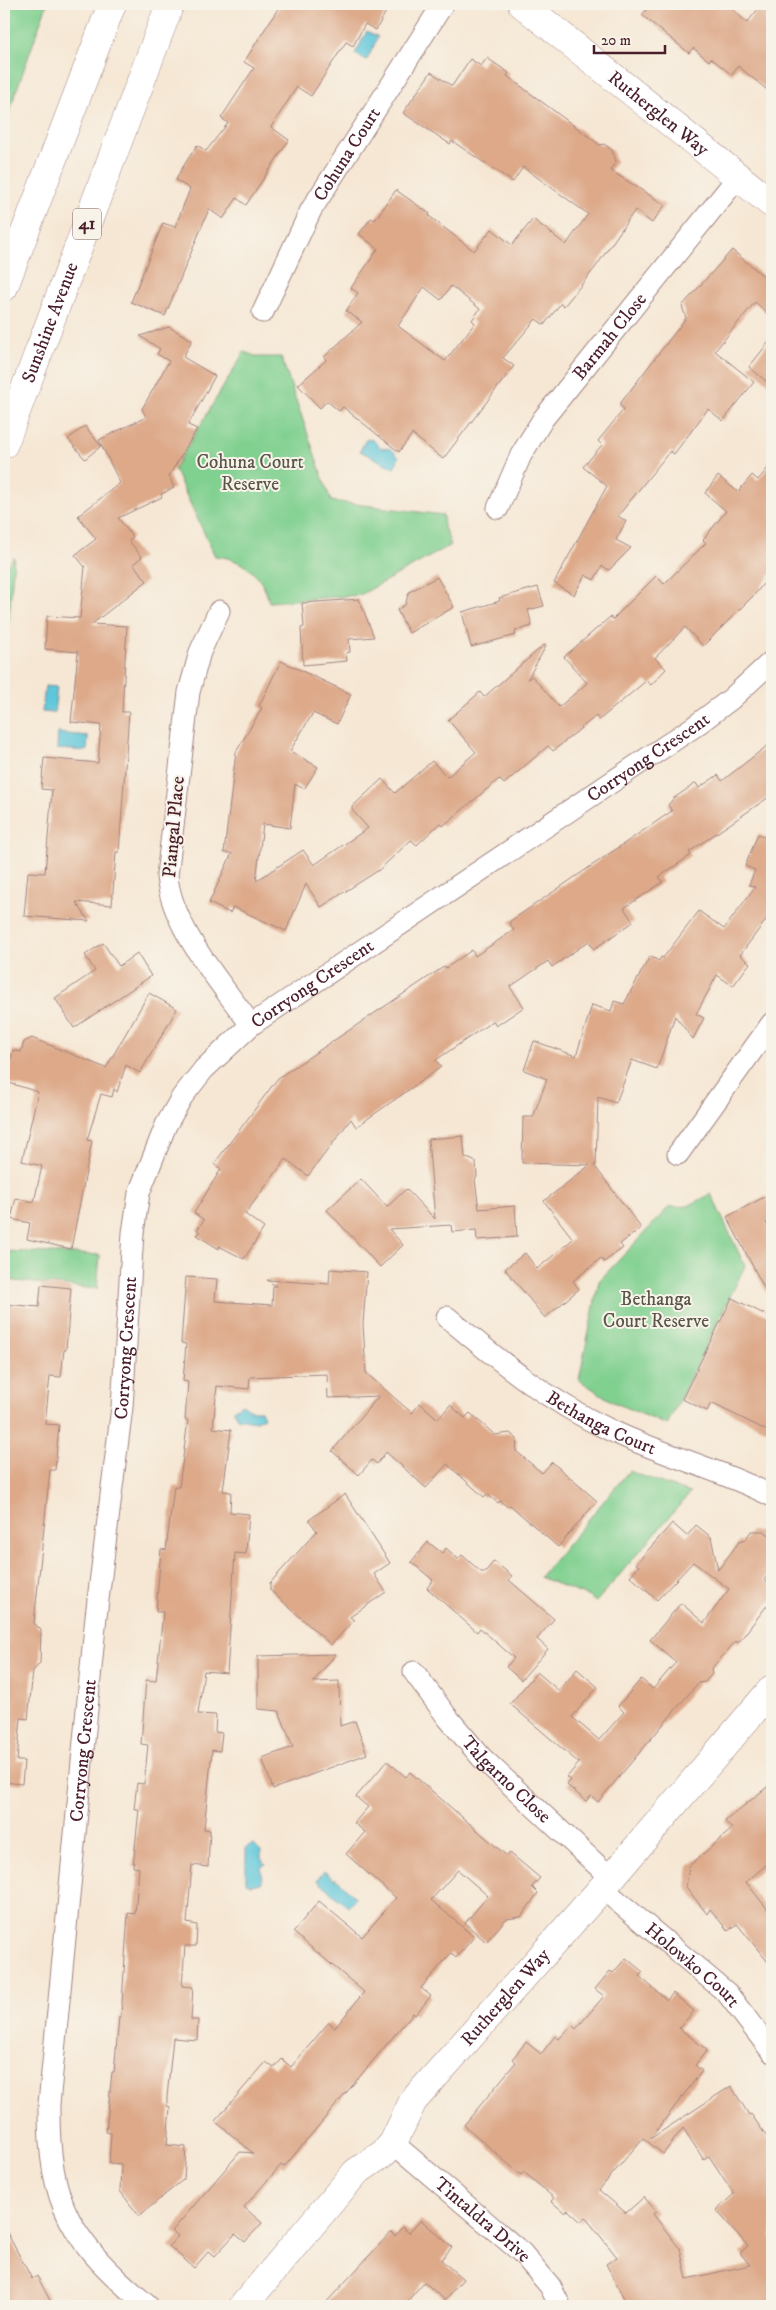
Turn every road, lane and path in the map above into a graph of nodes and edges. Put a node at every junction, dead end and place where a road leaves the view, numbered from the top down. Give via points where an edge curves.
1 (112, 4) edge
2 (170, 4) edge
3 (443, 4) edge
4 (522, 4) edge
5 (738, 177) junction
6 (772, 204) edge
7 (4, 288) edge
8 (263, 312) dead end
9 (4, 444) edge
10 (498, 508) dead end
11 (219, 611) dead end
12 (772, 661) edge
13 (772, 1023) edge
14 (251, 1026) junction
15 (678, 1154) dead end
16 (447, 1317) dead end
17 (772, 1496) edge
18 (414, 1672) dead end
19 (772, 1689) edge
20 (607, 1883) junction
21 (772, 2052) edge
22 (392, 2143) junction
23 (148, 2306) edge
24 (243, 2306) edge
25 (560, 2306) edge

1 - 7 street
2 - 9 street, Sunshine Avenue / 41
3 - 8 street, Cohuna Court via 311,210
4 - 5 street, Rutherglen Way
5 - 6 street, Rutherglen Way
5 - 10 street, Barmah Close via 543,419 521,455
11 - 14 street, Piangal Place via 200,652 189,692 167,876 169,894 186,931
12 - 14 street, Corryong Crescent via 695,726
13 - 15 street
14 - 23 street, Corryong Crescent via 204,1069 182,1097 166,1125 139,1193 122,1407 93,1644 48,2104 50,2160 54,2184 63,2207 99,2262
16 - 17 street, Bethanga Court via 528,1384 564,1408 611,1431 705,1466
18 - 20 street, Talgarno Close via 482,1758
19 - 20 street, Rutherglen Way
20 - 21 street, Holowko Court via 727,1993
20 - 22 street, Rutherglen Way via 413,2101
22 - 24 street, Rutherglen Way via 384,2153 356,2172
22 - 25 street, Tintaldra Drive via 522,2253 546,2281

